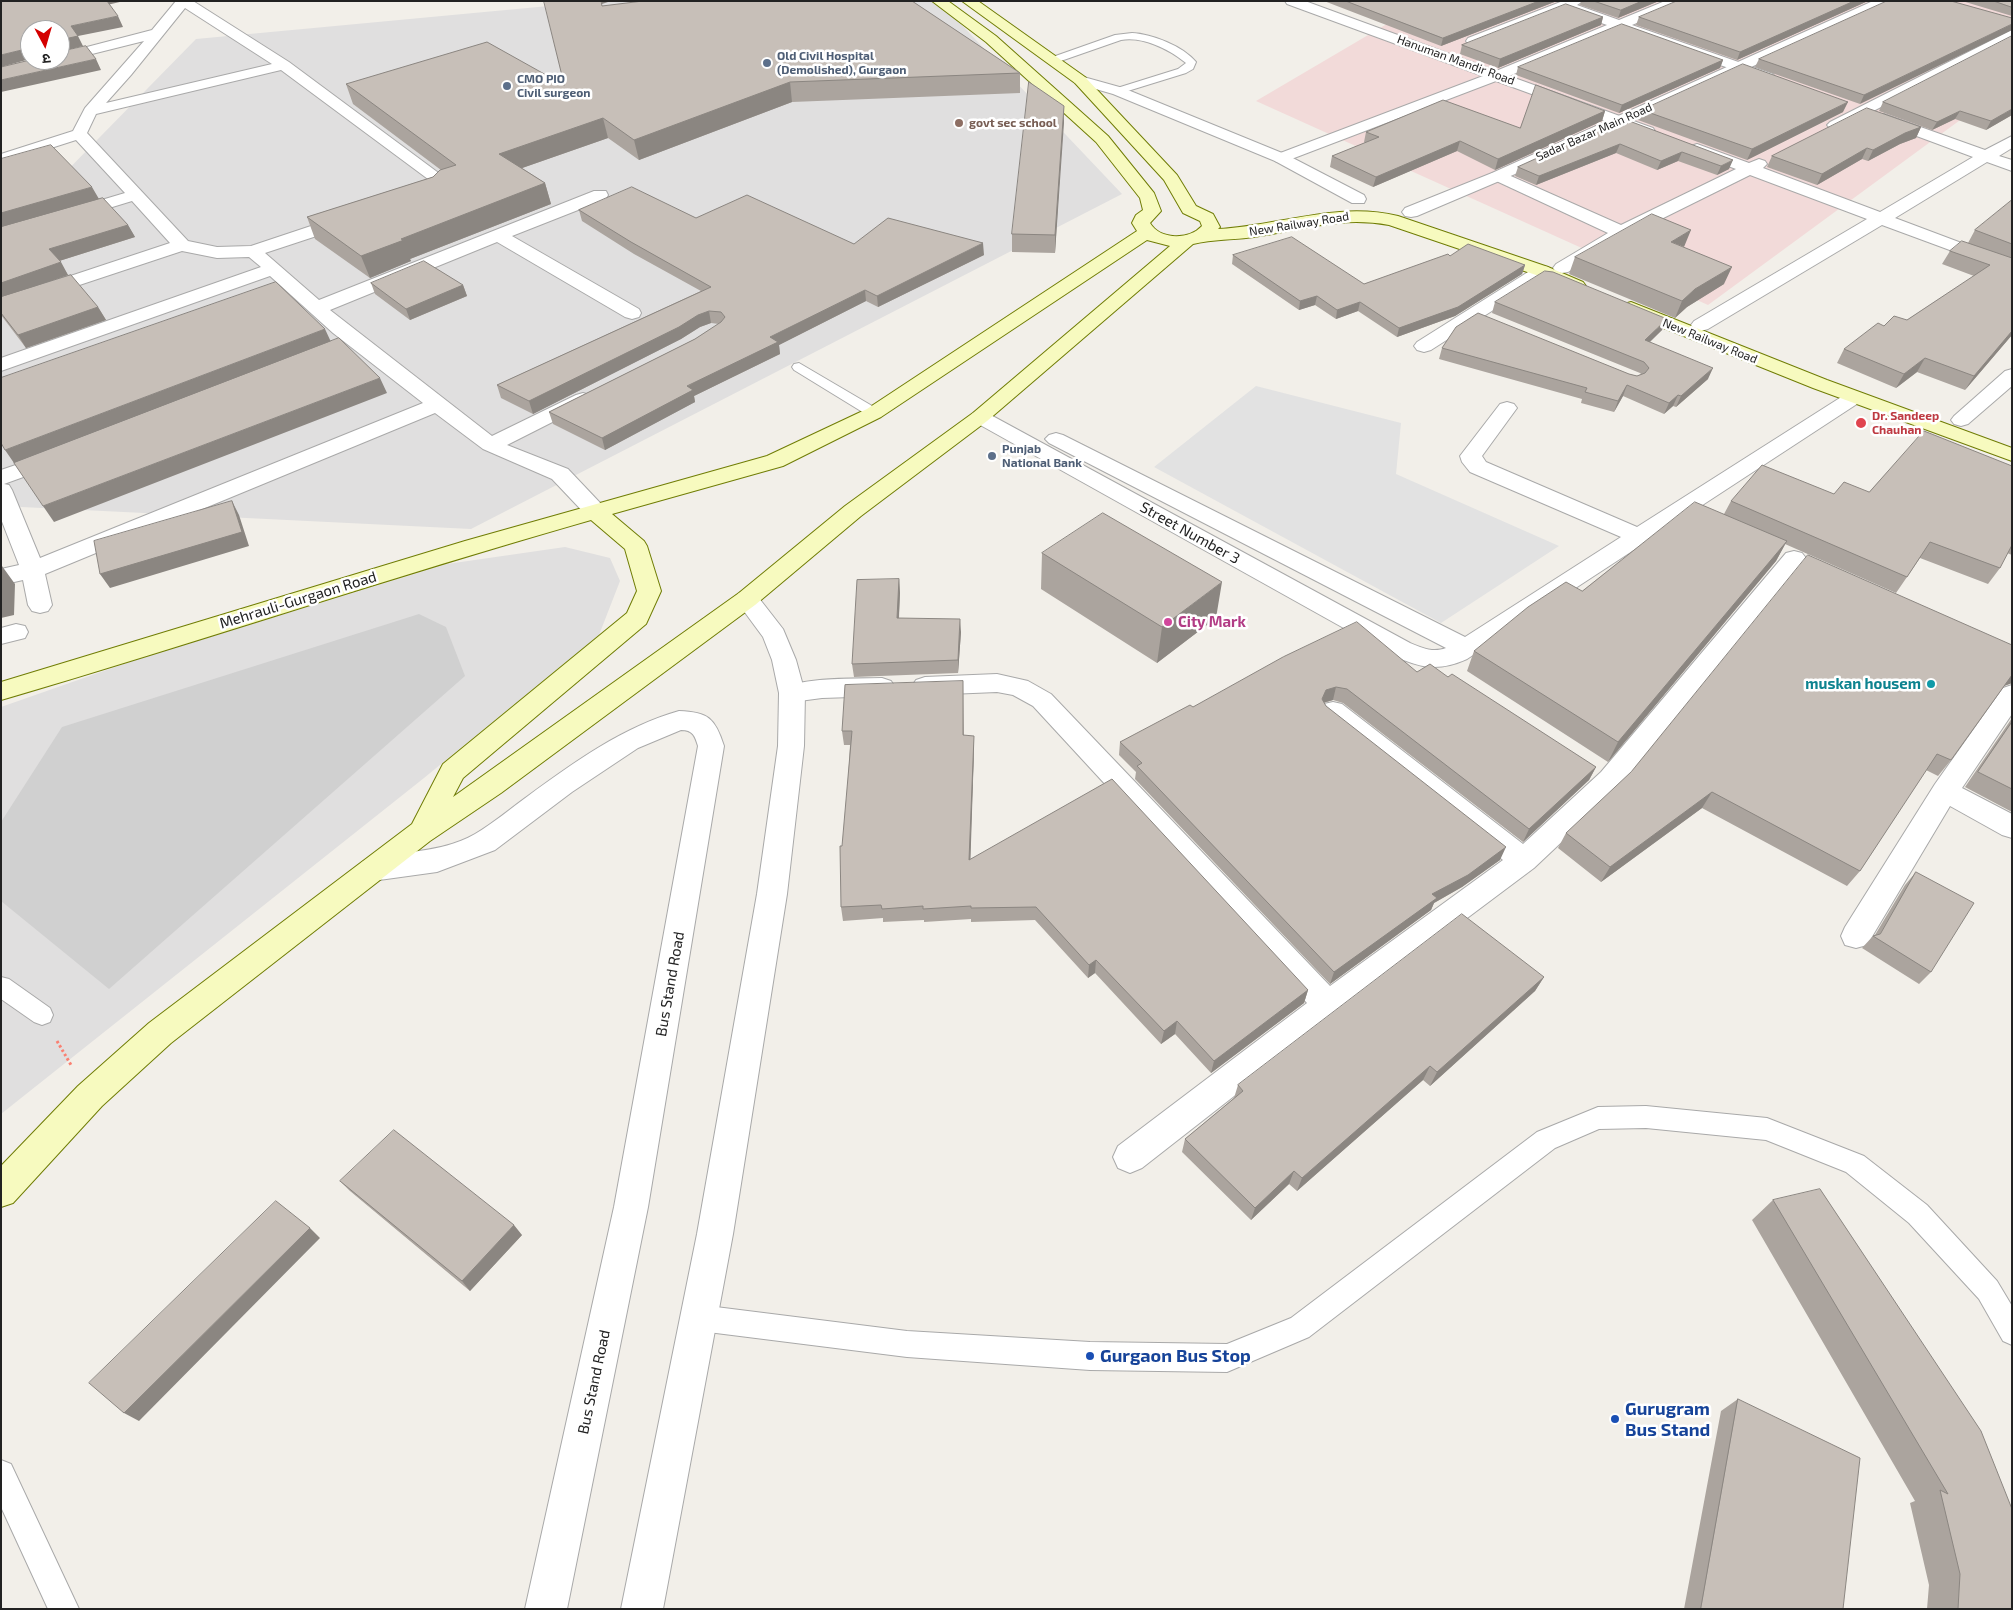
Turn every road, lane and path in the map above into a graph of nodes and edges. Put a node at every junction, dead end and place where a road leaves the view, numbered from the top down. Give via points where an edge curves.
1 (183, 1) edge
2 (939, 1) edge
3 (969, 1) edge
4 (1292, 1) edge
5 (1677, 1) edge
6 (1885, 1) edge
7 (1571, 3) edge
8 (1530, 6) edge
9 (1546, 12) junction
10 (1618, 24) junction
11 (158, 33) junction
12 (2012, 34) edge
13 (70, 55) edge
14 (1439, 55) junction
15 (1051, 61) junction
16 (284, 64) junction
17 (1738, 66) junction
18 (1498, 75) junction
19 (1080, 80) junction
20 (1783, 82) edge
21 (1118, 91) junction
22 (1845, 105) edge
23 (90, 111) junction
24 (1863, 111) junction
25 (1619, 121) junction
26 (1820, 133) edge
27 (79, 134) junction
28 (1666, 138) edge
29 (2012, 141) edge
30 (1684, 145) edge
31 (1776, 155) edge
32 (1985, 157) junction
33 (1281, 158) junction
34 (1, 159) edge
35 (2012, 166) edge
36 (1749, 168) junction
37 (1498, 176) junction
38 (131, 190) junction
39 (600, 195) dead end
40 (1358, 199) junction
41 (405, 201) edge
42 (1411, 212) junction
43 (358, 217) edge
44 (1881, 220) junction
45 (1, 223) edge
46 (1147, 232) junction
47 (1621, 232) junction
48 (1199, 233) junction
49 (1, 236) edge
50 (498, 236) junction
51 (176, 239) junction
52 (254, 251) junction
53 (1562, 268) junction
54 (2012, 268) edge
55 (273, 270) junction
56 (1542, 271) junction
57 (289, 284) junction
58 (270, 290) edge
59 (1, 291) edge
60 (1, 305) edge
61 (317, 308) junction
62 (632, 313) dead end
63 (1701, 325) junction
64 (1424, 346) dead end
65 (1, 365) edge
66 (799, 367) dead end
67 (2012, 375) edge
68 (603, 389) edge
69 (1853, 398) junction
70 (438, 404) junction
71 (1507, 408) dead end
72 (986, 412) junction
73 (874, 413) junction
74 (1961, 420) junction
75 (2012, 438) edge
76 (47, 441) edge
77 (490, 445) junction
78 (74, 450) edge
79 (2012, 455) edge
80 (1, 458) edge
81 (1, 478) edge
82 (1, 490) edge
83 (1682, 510) junction
84 (596, 512) junction
85 (1708, 521) edge
86 (1640, 537) junction
87 (1794, 558) dead end
88 (33, 570) junction
89 (1, 577) edge
90 (747, 599) junction
91 (40, 606) dead end
92 (1466, 648) junction
93 (1428, 660) junction
94 (1461, 681) edge
95 (1, 691) edge
96 (792, 693) junction
97 (2012, 694) edge
98 (1333, 711) edge
99 (1945, 791) junction
100 (2012, 827) edge
101 (420, 833) junction
102 (1524, 860) junction
103 (372, 870) junction
104 (1856, 936) dead end
105 (1, 986) edge
106 (1328, 1005) junction
107 (42, 1016) joint
108 (90, 1096) junction
109 (1130, 1157) dead end
110 (1, 1191) edge
111 (700, 1318) junction
112 (2012, 1332) edge
113 (1, 1474) edge
114 (64, 1609) edge
115 (546, 1609) edge
116 (642, 1609) edge

1 - 11 street
1 - 16 street
2 - 46 main road via 990,40 1102,139 1148,197 1152,211 1140,223
3 - 15 main road
4 - 14 street, Hanuman Mandir Road
5 - 10 street
6 - 17 street, Sadar Bazar Main Road
7 - 9 street
7 - 10 street
8 - 9 street
9 - 14 street
10 - 17 street
10 - 18 street
11 - 13 street
11 - 23 street
12 - 24 street
14 - 18 street, Hanuman Mandir Road
15 - 19 main road
15 - 21 lane via 1128,35 1182,55 1191,62 1182,70
16 - 23 street
16 - 41 street via 440,180 440,186 433,192
17 - 20 street
17 - 25 street, Sadar Bazar Main Road
18 - 25 street, Hanuman Mandir Road
18 - 33 street
19 - 21 street
19 - 48 main road via 1172,178 1188,209 1202,214
21 - 33 street
22 - 24 street
23 - 27 street
24 - 26 street
24 - 32 street
25 - 28 street, Hanuman Mandir Road
25 - 37 street, Sadar Bazar Main Road
27 - 34 street
27 - 38 street
29 - 32 street
30 - 36 street
31 - 36 street
32 - 35 street
32 - 44 street
33 - 40 street
36 - 44 street
36 - 47 street
37 - 42 street, Sadar Bazar Main Road
37 - 47 street
38 - 45 street
38 - 49 street
38 - 51 street
39 - 50 street
40 - 42 main road, New Railway Road
40 - 48 main road, New Railway Road via 1340,199
42 - 53 main road, New Railway Road
43 - 52 street
44 - 54 street
44 - 63 street
46 - 48 main road via 1164,240
46 - 73 main road, Mehrauli-Gurgaon Road
47 - 53 street
48 - 56 main road, New Railway Road via 1261,230 1344,214 1371,216 1392,220
48 - 72 main road
50 - 61 street
50 - 62 street
51 - 52 street via 204,252
51 - 59 street
51 - 60 street
52 - 55 street
53 - 56 main road, New Railway Road via 1596,288
55 - 57 street
55 - 65 street
56 - 64 street via 1481,318
57 - 58 street
57 - 61 street
61 - 70 street via 339,338
63 - 69 main road, New Railway Road via 1618,297 1723,347
63 - 74 main road, New Railway Road
66 - 73 lane
67 - 74 street
68 - 77 street
69 - 79 main road, New Railway Road
69 - 83 street
70 - 77 street
70 - 88 street
71 - 86 street via 1471,456 1472,462
72 - 90 main road via 853,511
72 - 92 street
72 - 93 street, Street Number 3 via 1401,649
73 - 84 main road, Mehrauli-Gurgaon Road via 775,461
74 - 75 main road, New Railway Road
76 - 80 street
77 - 84 street via 560,474
78 - 81 street
82 - 88 street
83 - 85 street
83 - 86 street
84 - 95 main road, Mehrauli-Gurgaon Road via 473,546
84 - 101 main road via 636,546 649,592 637,618 453,771
86 - 92 street
87 - 102 street
88 - 89 street
88 - 91 street
90 - 96 street via 774,635
90 - 101 main road via 491,786
92 - 93 street via 1445,659
93 - 94 street, Street Number 3
96 - 106 street via 822,689 997,683 1019,687 1042,700
96 - 111 street via 791,746 772,894
97 - 99 street
98 - 102 street
99 - 100 street
99 - 104 street
101 - 103 main road
102 - 106 street
103 - 108 main road via 160,1033
103 - 115 street, Bus Stand Road via 437,861 485,842 629,740 679,720 695,722 706,730 711,746 631,1207
105 - 107 lane
106 - 109 street
107 - 108 path
108 - 110 main road
111 - 112 lane via 907,1344 1090,1356 1227,1358 1300,1328 1546,1140 1598,1118 1646,1117 1767,1129 1855,1164 1918,1214 1988,1290
111 - 116 street
113 - 114 lane

